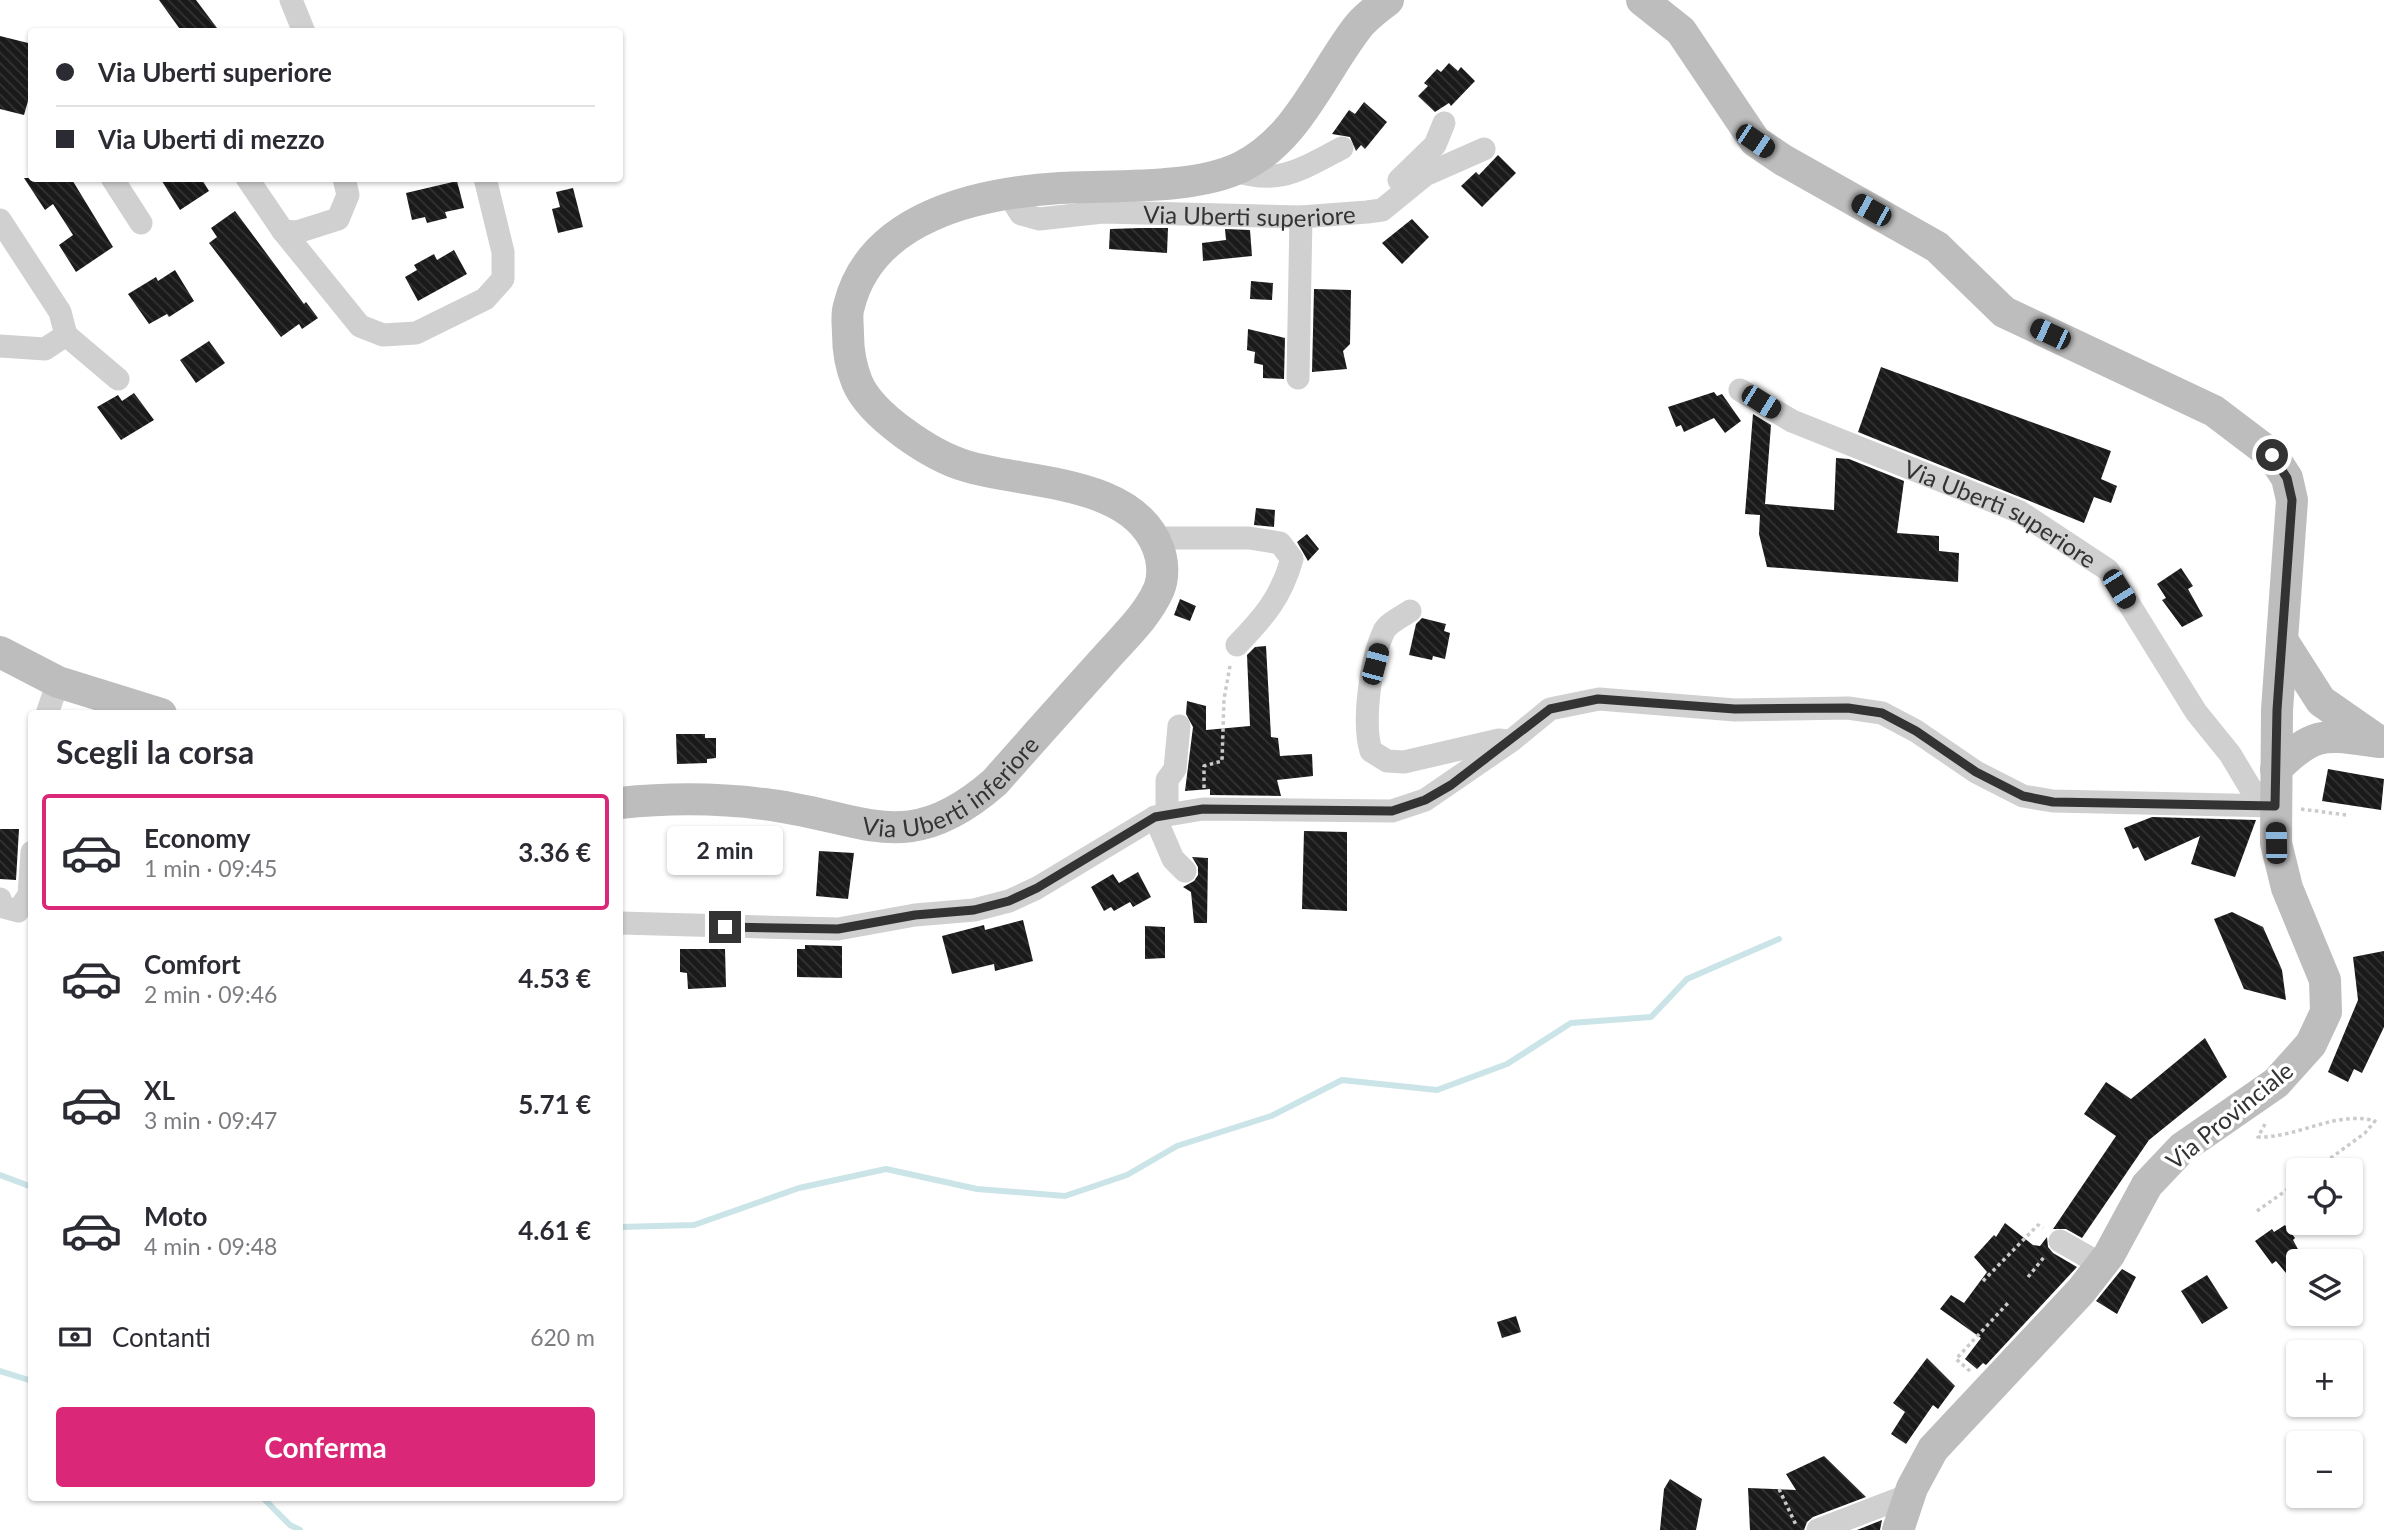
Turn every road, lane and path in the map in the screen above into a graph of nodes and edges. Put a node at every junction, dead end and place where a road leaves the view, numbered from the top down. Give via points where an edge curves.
1 (291, 0) edge
2 (1388, 0) edge
3 (1642, 0) edge
4 (302, 28) edge
5 (1444, 123) dead end
6 (1342, 148) dead end
7 (1484, 149) dead end
8 (1233, 170) junction
9 (115, 182) edge
10 (250, 182) edge
11 (345, 182) edge
12 (486, 182) edge
13 (1009, 195) junction
14 (1367, 212) junction
15 (1301, 218) junction
16 (0, 220) edge
17 (141, 223) dead end
18 (283, 231) junction
19 (66, 335) junction
20 (0, 346) edge
21 (1298, 378) dead end
22 (118, 379) dead end
23 (1740, 390) dead end
24 (1154, 538) junction
25 (1410, 611) dead end
26 (2282, 640) junction
27 (1237, 645) joint
28 (0, 652) edge
29 (58, 682) junction
30 (2321, 701) junction
31 (48, 710) edge
32 (148, 710) edge
33 (2277, 710) junction
34 (1179, 726) dead end
35 (1511, 741) junction
36 (2382, 743) edge
37 (2276, 768) junction
38 (623, 803) edge
39 (2275, 806) junction
40 (1203, 809) junction
41 (2346, 815) dead end
42 (1161, 816) junction
43 (1185, 871) dead end
44 (28, 896) edge
45 (0, 899) edge
46 (623, 923) edge
47 (2267, 1122) dead end
48 (2331, 1158) edge
49 (2286, 1190) edge
50 (2257, 1211) dead end
51 (2060, 1241) junction
52 (2102, 1265) junction
53 (2028, 1277) dead end
54 (1983, 1282) dead end
55 (2008, 1303) dead end
56 (1990, 1388) junction
57 (1779, 1489) dead end
58 (1909, 1495) junction
59 (1821, 1529) edge
60 (1798, 1530) edge
61 (1898, 1530) edge

1 - 4 street
2 - 8 main road, Via Uberti superiore via 1359,25 1281,139
3 - 26 main road via 1681,30 1755,141 1937,247 2004,312 2214,411 2272,455 2287,478 2292,500
5 - 14 street via 1435,145
6 - 8 street via 1291,174 1262,178
7 - 14 street, Via Uberti superiore via 1426,175 1382,210
8 - 13 main road, Via Uberti superiore via 1162,184 1057,188
9 - 17 street
10 - 18 street
11 - 18 street via 348,195 338,219 298,232
12 - 18 street via 503,252 503,278 485,299 416,333 383,335 360,326
13 - 15 street, Via Uberti superiore via 1021,214 1039,219 1103,212
13 - 24 main road, Via Uberti superiore via 916,221 864,265 848,308 848,349 858,384 880,411 918,443 966,466 1020,475 1112,502 1141,519
14 - 15 street, Via Uberti superiore
15 - 21 street
16 - 19 street via 61,312
19 - 20 street via 45,349
19 - 22 street
23 - 39 street, Via Uberti superiore via 1791,421 2020,512 2108,570 2196,712 2251,789
24 - 27 street via 1249,538 1280,543 1292,559 1283,590
24 - 38 main road, Via Uberti inferiore via 1161,581 1140,619 995,782 969,804 937,820 909,828 865,827 823,813 763,803 671,798
25 - 35 street via 1385,628 1367,724 1371,751 1387,761 1404,762
26 - 30 main road
26 - 33 main road
27 - 40 path via 1224,699 1222,761 1204,766
28 - 29 main road
29 - 31 street
29 - 32 main road
30 - 33 main road
30 - 36 main road
33 - 36 main road via 2314,729
33 - 37 main road, Via Provinciale
34 - 42 street via 1175,769 1167,780
35 - 39 street via 1550,709 1598,699 1735,709 1848,708 1882,713 2023,796 2053,802
35 - 40 street via 1425,800 1392,811
36 - 37 main road via 2311,739
37 - 39 main road, Via Provinciale
39 - 41 path
39 - 52 main road, Via Provinciale via 2276,843 2287,888 2325,980 2326,1012 2311,1044 2276,1083 2182,1147 2147,1185
40 - 42 street
42 - 43 street via 1173,859
42 - 46 street via 1037,888 974,910 838,929
44 - 45 street via 18,911 3,907
47 - 48 path via 2258,1137 2276,1138 2356,1116 2375,1121
49 - 50 path
51 - 52 street
51 - 53 path
51 - 54 path via 2038,1225
52 - 56 main road, Via Provinciale
55 - 56 path via 1956,1359
56 - 58 main road, Via Provinciale via 1933,1449
57 - 60 path
58 - 59 street
58 - 61 main road, Via Provinciale

